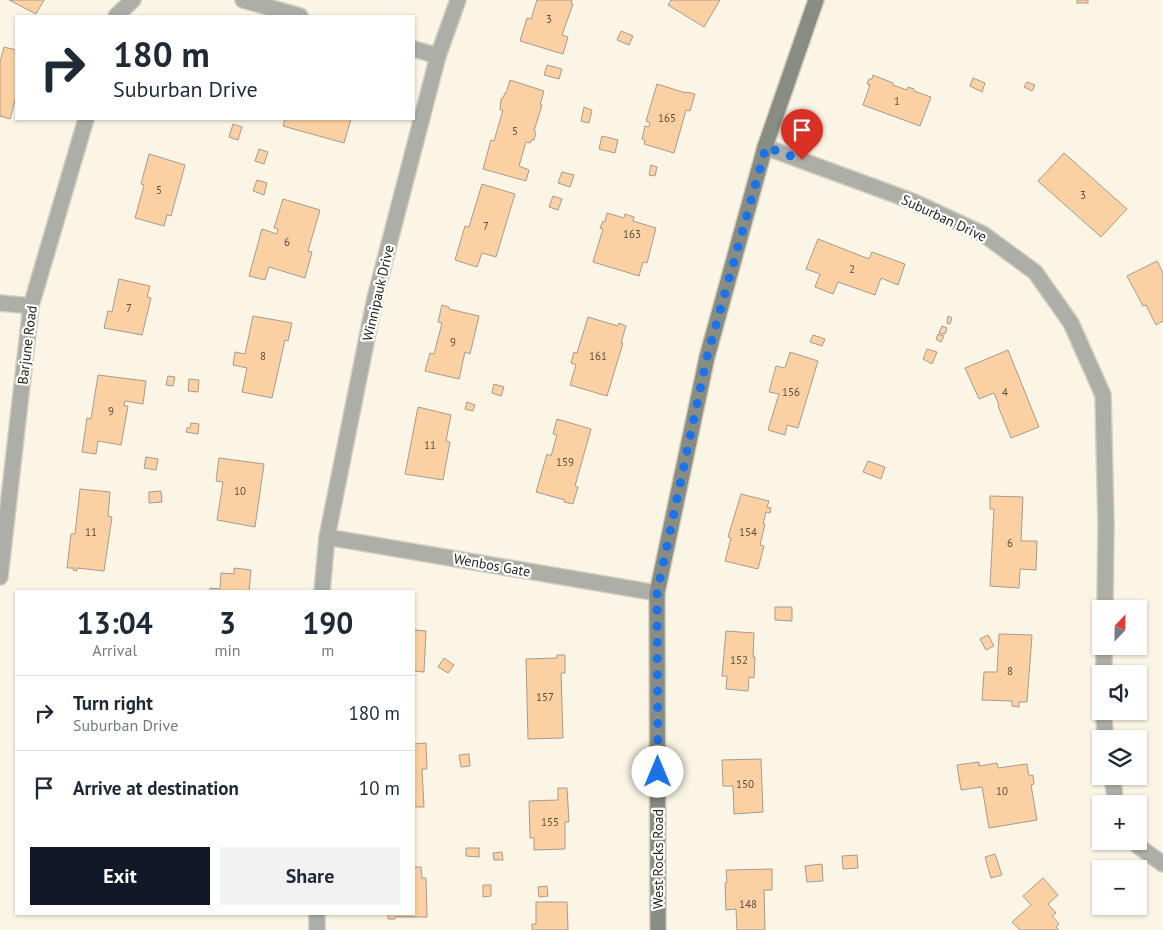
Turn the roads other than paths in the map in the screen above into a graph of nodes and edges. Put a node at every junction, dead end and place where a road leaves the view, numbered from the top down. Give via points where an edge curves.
1 (134, 0) edge
2 (243, 0) edge
3 (458, 0) edge
4 (816, 0) edge
5 (117, 15) edge
6 (296, 15) edge
7 (415, 49) edge
8 (438, 56) junction
9 (86, 120) edge
10 (766, 147) junction
11 (0, 304) edge
12 (30, 306) junction
13 (327, 537) junction
14 (0, 577) edge
15 (322, 590) edge
16 (657, 593) junction
17 (1105, 600) edge
18 (1144, 850) edge
19 (1163, 864) edge
20 (317, 915) edge
21 (318, 930) edge
22 (658, 930) edge

1 - 5 street
2 - 6 street
3 - 8 street, Winnipauk Drive
4 - 10 main road, West Rocks Road
7 - 8 street
8 - 13 street, Winnipauk Drive via 375,298
9 - 12 street, Barjune Road
10 - 16 main road, West Rocks Road via 707,357
10 - 17 street, Suburban Drive via 912,202 983,234 1035,272 1070,323 1103,395
11 - 12 street
12 - 14 street, Barjune Road
13 - 15 street, Winnipauk Drive
13 - 16 street, Wenbos Gate
16 - 22 main road, West Rocks Road
18 - 19 street
20 - 21 street

